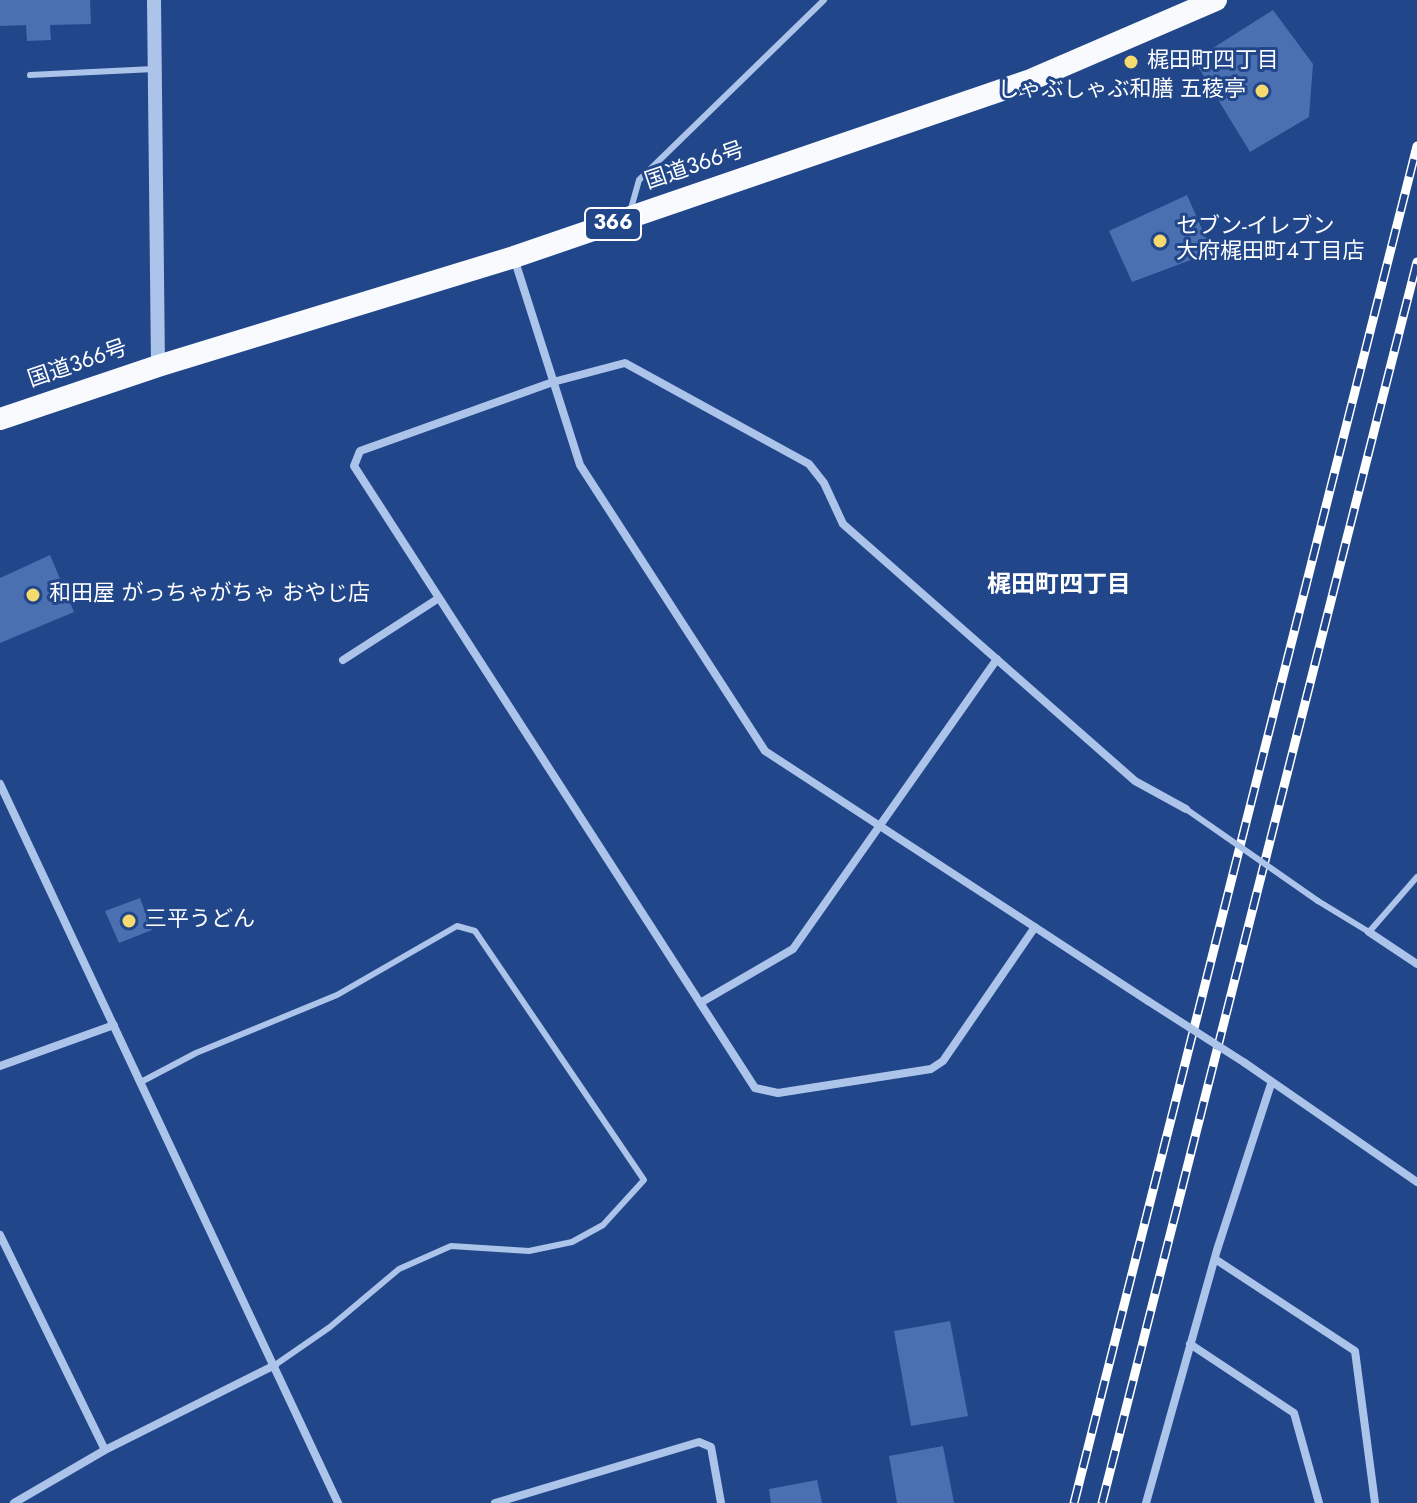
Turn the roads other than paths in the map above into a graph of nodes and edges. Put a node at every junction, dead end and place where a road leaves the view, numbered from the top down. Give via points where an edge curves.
1 (154, 0) edge
2 (824, 0) edge
3 (1216, 0) edge
4 (154, 69) junction
5 (30, 75) dead end
6 (628, 219) junction
7 (514, 257) junction
8 (158, 366) junction
9 (553, 382) junction
10 (0, 419) edge
11 (439, 598) junction
12 (997, 659) junction
13 (343, 660) dead end
14 (0, 784) edge
15 (1186, 809) joint
16 (880, 825) junction
17 (1417, 877) edge
18 (1035, 927) junction
19 (1369, 932) junction
20 (1417, 964) edge
21 (700, 1003) junction
22 (114, 1025) junction
23 (0, 1066) edge
24 (141, 1082) junction
25 (1271, 1084) junction
26 (1417, 1182) edge
27 (0, 1235) edge
28 (1215, 1259) junction
29 (1190, 1344) junction
30 (275, 1365) junction
31 (105, 1450) junction
32 (14, 1503) edge
33 (338, 1503) edge
34 (495, 1503) edge
35 (721, 1503) edge
36 (1146, 1503) edge
37 (1319, 1503) edge
38 (1375, 1503) edge

1 - 4 street
2 - 6 lane via 639,180
3 - 6 highway, 国道366号 / 366 via 1028,81
4 - 5 lane
4 - 8 street
6 - 7 highway, 国道366号 / 366
7 - 8 highway, 国道366号 / 366
7 - 9 street
8 - 10 highway, 国道366号 / 366
9 - 11 street via 360,451 354,466
9 - 12 street via 625,363 809,464 843,524
9 - 16 street via 580,465 765,751
11 - 13 street
11 - 21 street
12 - 15 street via 1135,781
12 - 16 street
14 - 22 street
15 - 19 lane, bridge
16 - 18 street
16 - 21 street via 793,949
17 - 19 lane
18 - 21 street via 943,1061 931,1069 778,1093 755,1088
18 - 25 street, bridge
19 - 20 street
22 - 23 street
22 - 24 street
24 - 30 street
24 - 30 lane via 196,1053 337,995 457,926 475,931 644,1180 603,1225 572,1242 529,1251 451,1246 399,1269
25 - 26 street
25 - 28 street
27 - 31 street
28 - 29 street
28 - 38 street via 1355,1351
29 - 36 street
29 - 37 street via 1294,1413
30 - 31 street
30 - 33 street
31 - 32 street
34 - 35 street via 699,1442 711,1447

